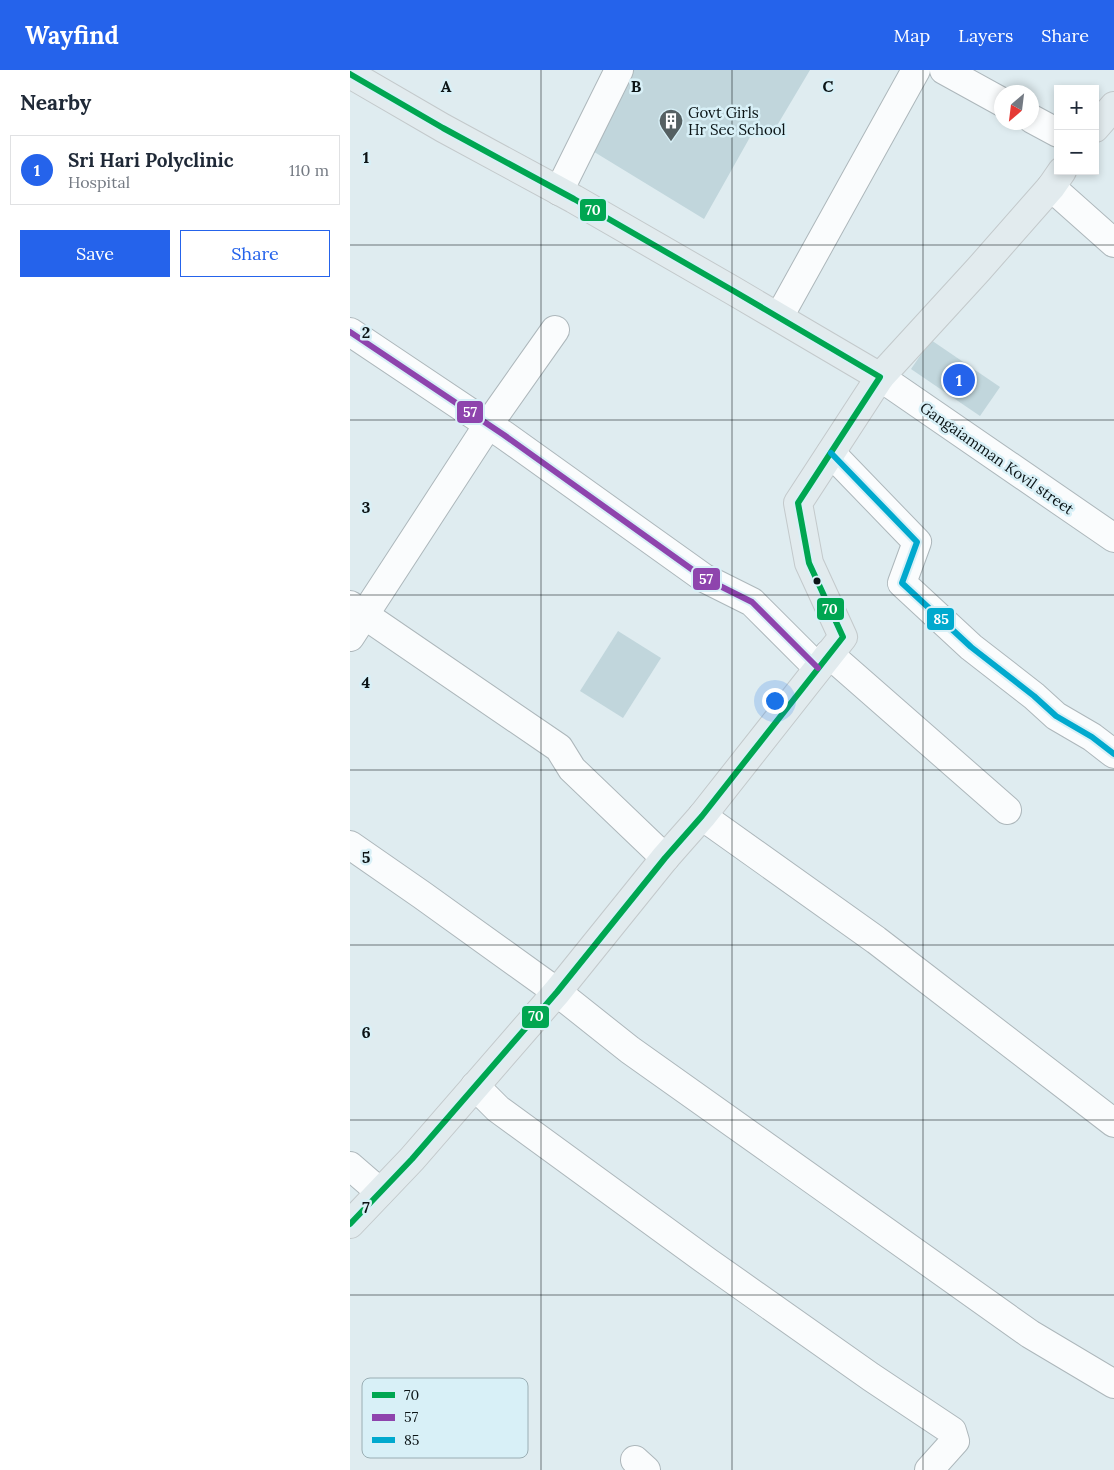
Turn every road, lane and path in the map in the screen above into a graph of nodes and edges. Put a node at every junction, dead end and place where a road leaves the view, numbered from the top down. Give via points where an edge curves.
1 (619, 70) edge
2 (916, 70) edge
3 (944, 70) edge
4 (350, 74) edge
5 (994, 98) edge
6 (1114, 106) edge
7 (1039, 123) edge
8 (1099, 123) edge
9 (1054, 131) edge
10 (1057, 179) edge
11 (559, 191) junction
12 (1114, 243) edge
13 (780, 318) junction
14 (555, 330) dead end
15 (350, 332) edge
16 (880, 377) junction
17 (488, 425) junction
18 (831, 453) junction
19 (1114, 538) edge
20 (358, 610) edge
21 (350, 637) edge
22 (824, 661) junction
23 (1114, 754) edge
24 (1007, 810) dead end
25 (702, 816) junction
26 (350, 845) edge
27 (665, 858) junction
28 (557, 992) junction
29 (475, 1086) junction
30 (1114, 1123) edge
31 (350, 1166) edge
32 (380, 1192) junction
33 (350, 1224) edge
34 (1114, 1384) edge
35 (932, 1469) edge

1 - 11 street
2 - 13 street
3 - 5 street
4 - 11 main road
6 - 8 main road
7 - 9 street
10 - 12 street
10 - 16 main road
11 - 13 main road
13 - 16 main road
14 - 17 street
15 - 17 street
16 - 18 main road
16 - 19 street, Gangaiamman Kovil street
17 - 20 street
17 - 22 street via 704,578 752,602
18 - 22 main road via 798,503 809,562 843,637
18 - 23 street via 918,542 902,583 970,647 1056,716
20 - 21 street
20 - 27 street via 559,748 572,769
22 - 24 street
22 - 25 main road
25 - 27 main road
25 - 30 street via 876,940
26 - 28 street
27 - 28 main road
28 - 29 main road
28 - 34 street via 630,1050 1022,1328
29 - 32 main road
29 - 35 street via 498,1109 708,1262 952,1431 954,1441
31 - 32 street
32 - 33 main road

